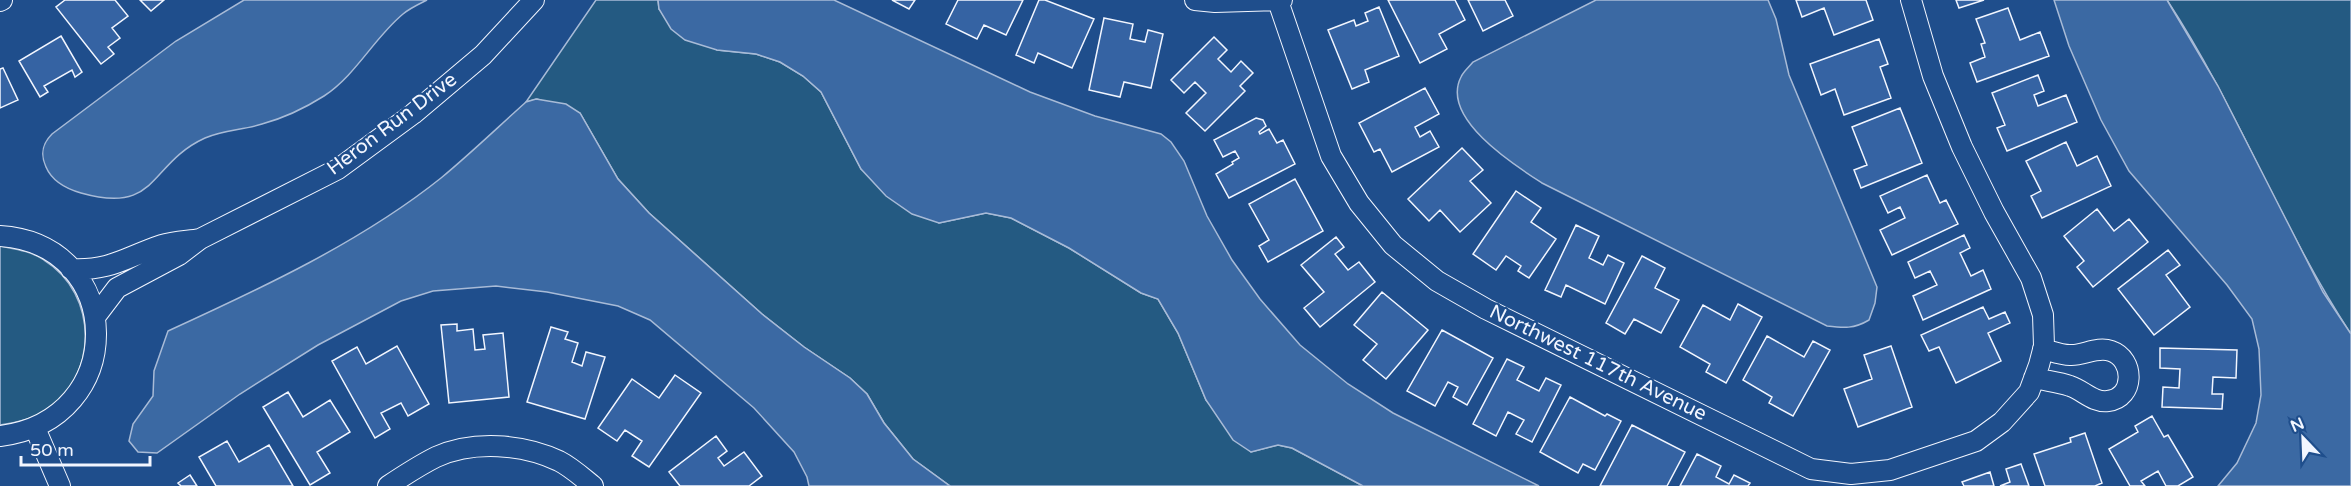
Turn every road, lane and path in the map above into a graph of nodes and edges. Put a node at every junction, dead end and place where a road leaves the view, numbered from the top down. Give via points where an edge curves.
1 (534, 0) edge
2 (1195, 0) edge
3 (1911, 0) edge
4 (1280, 1) edge
5 (0, 236) edge
6 (200, 239) junction
7 (71, 268) junction
8 (95, 317) junction
9 (35, 428) junction
10 (0, 436) edge
11 (60, 486) edge
12 (388, 486) edge
13 (593, 486) edge

1 - 6 street, Heron Run Drive via 483,55 413,114 338,169
2 - 4 street
3 - 4 street, Northwest 117th Avenue via 1933,76 1962,147 2031,278 2043,315 2039,364 2029,392 2002,422 1976,441 1890,470 1851,474 1811,469 1486,309 1437,280 1393,245 1359,203 1331,156
5 - 7 street via 29,241
6 - 7 street, Heron Run Drive via 165,244 112,266 92,270
6 - 8 street, Heron Run Drive via 179,255 117,288
7 - 8 street via 86,291
8 - 9 street via 95,351 84,383 63,410
9 - 10 street
9 - 11 street
12 - 13 street via 437,456 499,445 560,461

